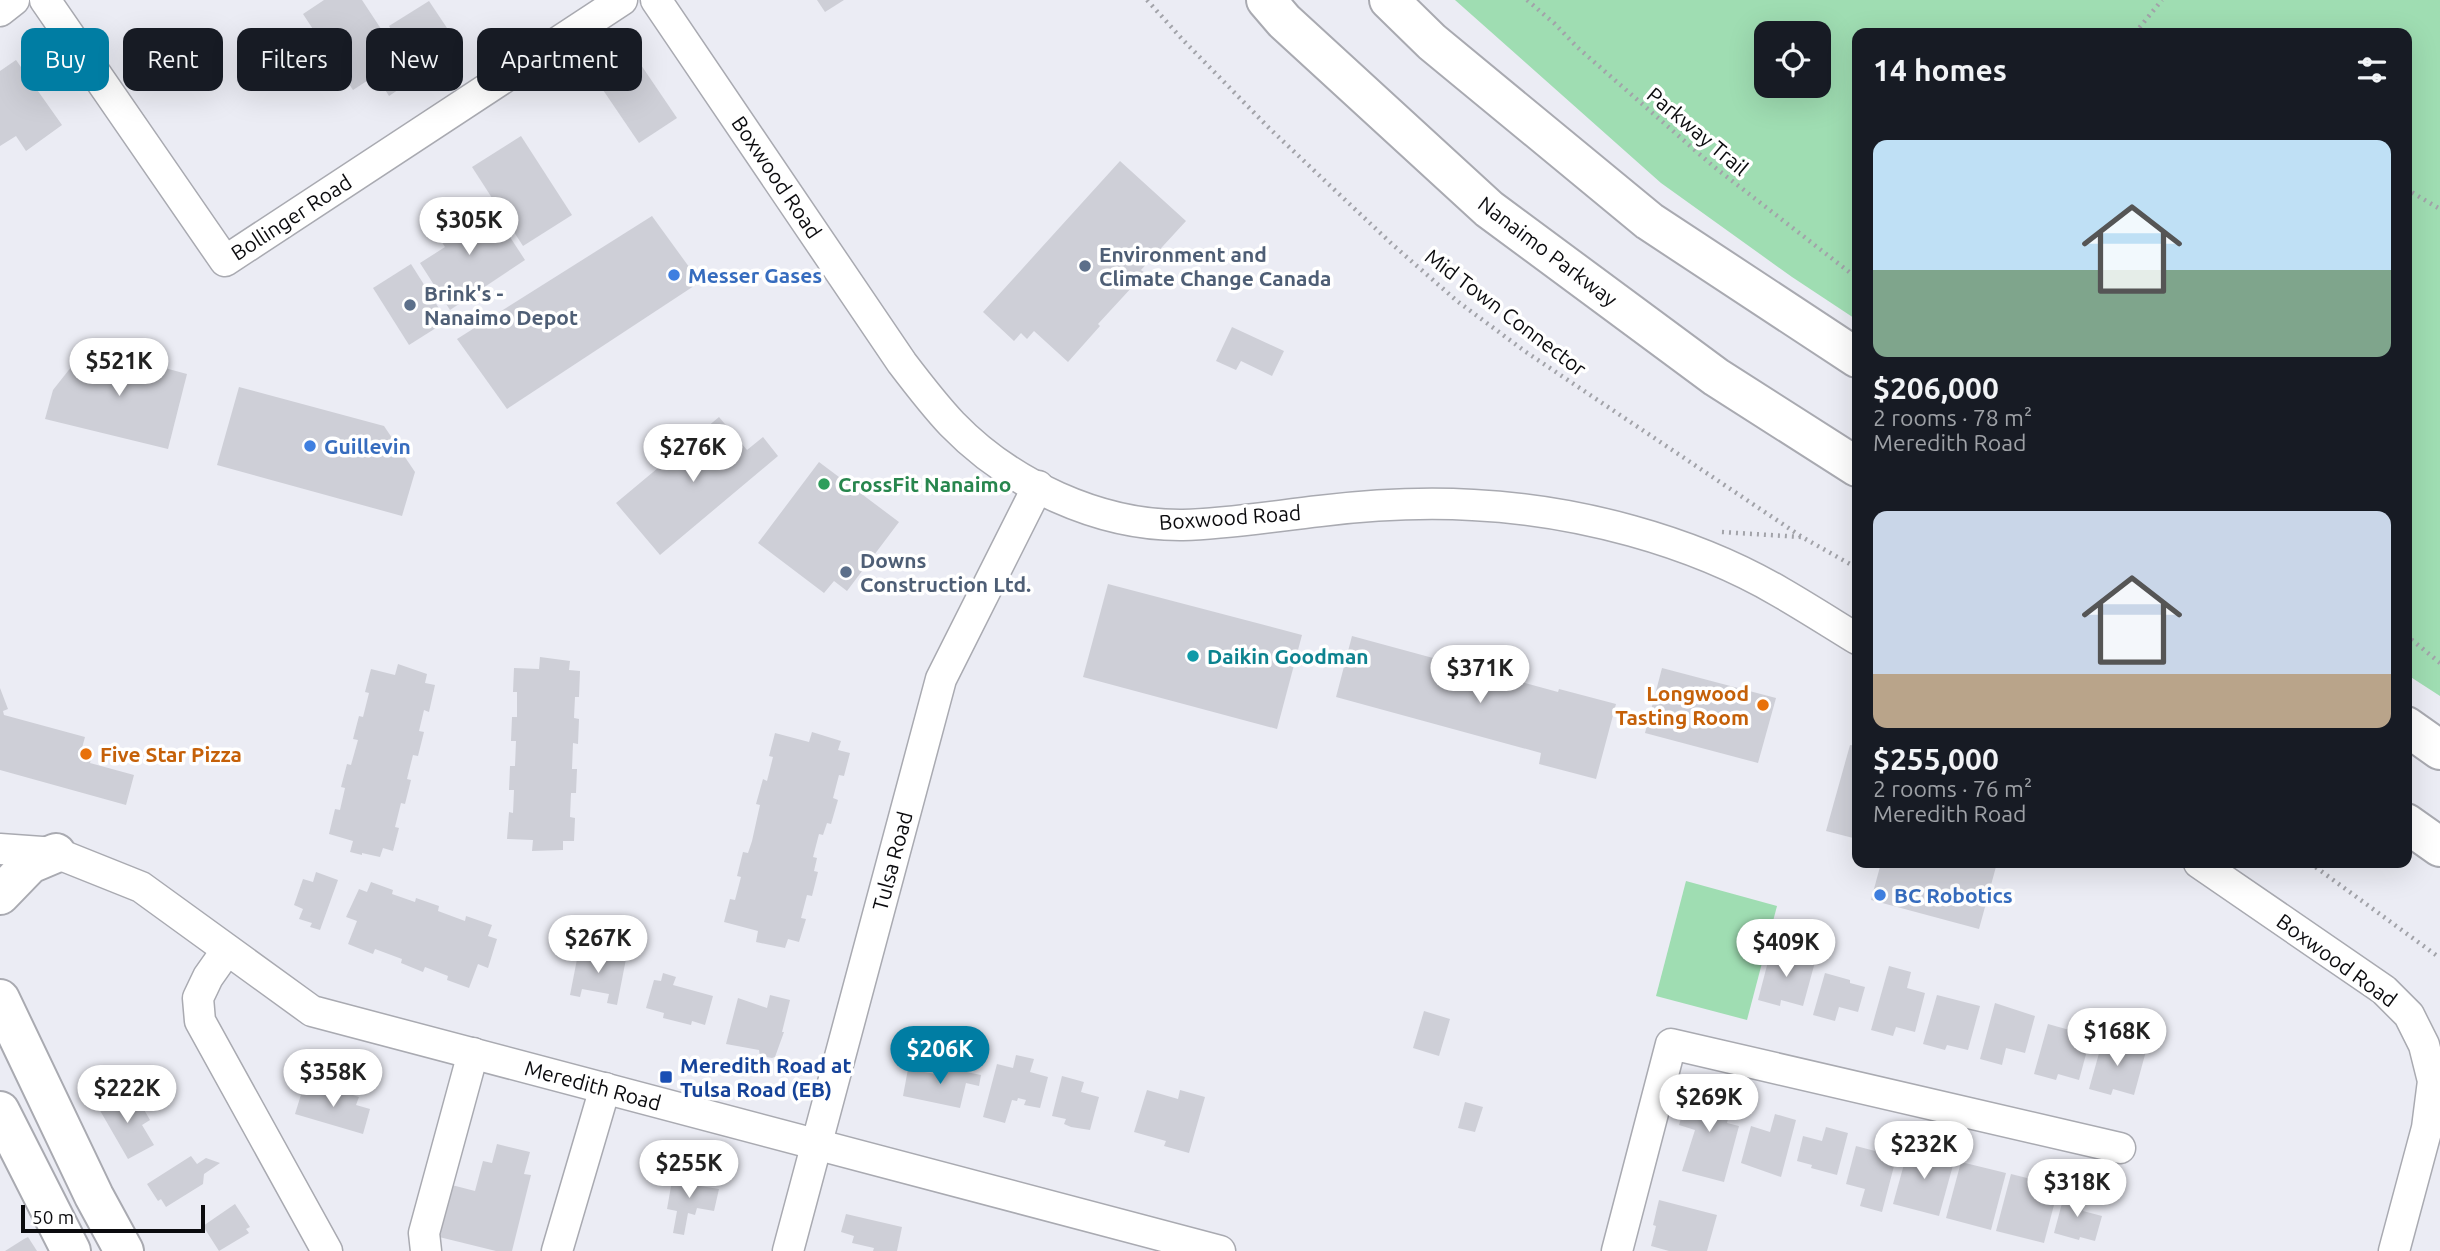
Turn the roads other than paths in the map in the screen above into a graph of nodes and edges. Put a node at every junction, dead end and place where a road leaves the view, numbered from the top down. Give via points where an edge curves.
1 (14, 0) edge
2 (45, 0) edge
3 (621, 0) edge
4 (656, 0) edge
5 (1266, 0) edge
6 (1389, 0) edge
7 (0, 11) edge
8 (1852, 355) edge
9 (1852, 464) edge
10 (1038, 486) junction
11 (1852, 636) edge
12 (2412, 730) edge
13 (2440, 750) edge
14 (2412, 827) edge
15 (2440, 847) edge
16 (0, 849) edge
17 (56, 853) junction
18 (2206, 868) edge
19 (0, 895) edge
20 (228, 950) junction
21 (0, 999) edge
22 (473, 1053) junction
23 (605, 1088) junction
24 (0, 1111) edge
25 (817, 1143) junction
26 (2120, 1148) dead end
27 (71, 1251) edge
28 (124, 1251) edge
29 (327, 1251) edge
30 (426, 1251) edge
31 (557, 1251) edge
32 (788, 1251) edge
33 (1220, 1251) edge
34 (1617, 1251) edge
35 (2394, 1251) edge

1 - 7 street
2 - 3 street, Bollinger Road via 225,261
4 - 10 street, Boxwood Road via 928,397 981,450
5 - 9 main road, Nanaimo Parkway via 1489,209 1716,377
6 - 8 main road via 1432,42 1649,221
10 - 11 street, Boxwood Road via 1104,514 1162,524 1403,505 1474,505 1607,524 1716,561 1779,591
10 - 25 street, Tulsa Road via 940,679
12 - 13 main road
14 - 15 main road
16 - 17 street, Meredith Road
17 - 19 main road via 30,864
17 - 20 street, Meredith Road via 141,887
18 - 35 street, Boxwood Road via 2384,990 2409,1015 2424,1045 2433,1081 2427,1128
20 - 22 street, Meredith Road via 312,1011
20 - 29 street via 198,998 200,1021
21 - 28 main road
22 - 23 street, Meredith Road
22 - 30 street via 424,1233
23 - 25 street, Meredith Road
23 - 31 street
24 - 27 main road
25 - 32 street, Tulsa Road
25 - 33 street, Meredith Road
26 - 34 street via 1671,1044

